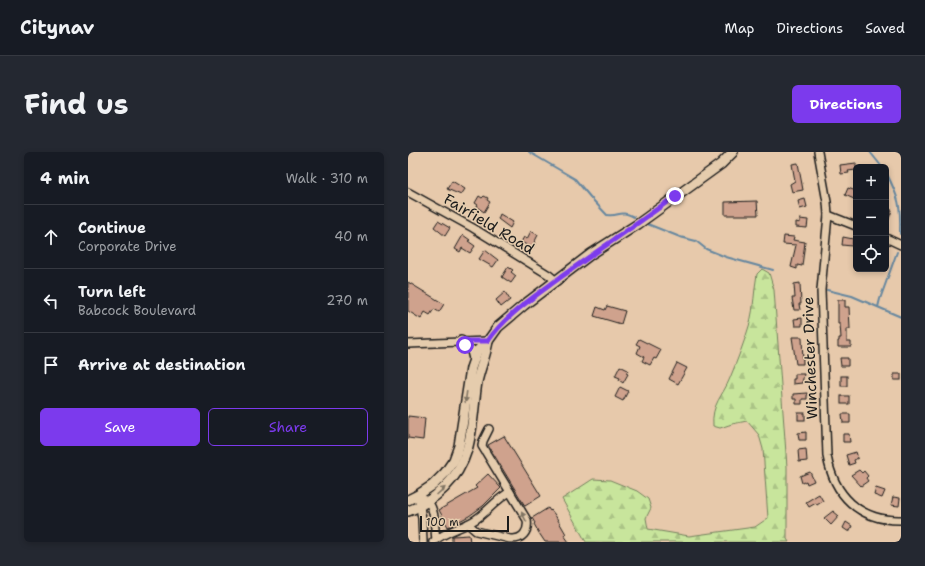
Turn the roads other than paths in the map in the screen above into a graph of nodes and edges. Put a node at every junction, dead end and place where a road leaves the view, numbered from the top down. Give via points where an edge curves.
1 (733, 152) edge
2 (818, 152) edge
3 (408, 192) edge
4 (828, 216) junction
5 (853, 225) edge
6 (889, 239) edge
7 (901, 245) edge
8 (556, 281) junction
9 (461, 341) junction
10 (488, 341) junction
11 (408, 344) edge
12 (474, 359) junction
13 (489, 430) dead end
14 (510, 492) junction
15 (418, 495) junction
16 (408, 500) edge
17 (428, 501) junction
18 (419, 506) junction
19 (408, 511) edge
20 (901, 520) edge
21 (468, 524) junction
22 (434, 540) edge
23 (423, 542) edge

1 - 8 street via 721,164
2 - 4 street, Winchester Drive
3 - 8 street, Fairfield Road via 473,228
4 - 5 street
4 - 20 street, Winchester Drive via 821,290 827,456 830,470 840,490 852,504 877,518
6 - 7 street
8 - 10 street via 504,321
9 - 10 street
9 - 11 street
9 - 12 street via 472,351
10 - 12 street via 480,348
17 -> 10 street via 453,479 463,463 470,440 479,372
12 -> 15 street via 457,454 445,473
13 - 14 street via 482,446
14 - 21 street
21 -> 14 street via 479,532 510,539 522,536 527,530 527,520
15 - 16 street
15 - 17 street
15 - 18 street
17 - 18 street
17 - 22 street via 432,509
18 - 19 street
18 - 23 street
21 - 22 street

